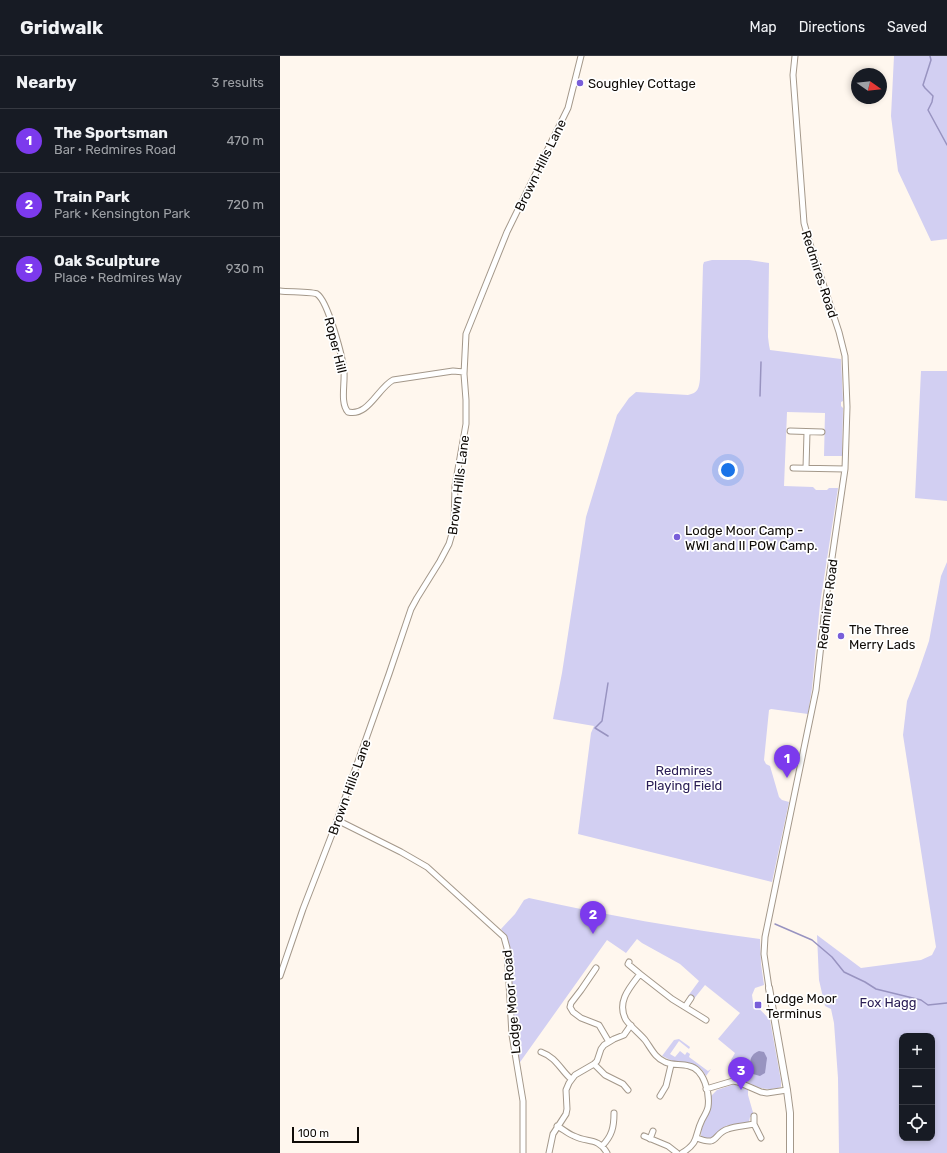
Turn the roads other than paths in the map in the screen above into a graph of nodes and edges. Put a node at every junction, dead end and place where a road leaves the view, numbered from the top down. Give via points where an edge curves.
1 (581, 56) edge
2 (795, 56) edge
3 (280, 291) edge
4 (464, 372) junction
5 (790, 431) dead end
6 (807, 432) junction
7 (822, 432) dead end
8 (793, 468) dead end
9 (806, 468) junction
10 (845, 469) junction
11 (337, 820) junction
12 (628, 963) dead end
13 (596, 968) dead end
14 (640, 974) junction
15 (280, 976) edge
16 (768, 988) joint
17 (691, 998) dead end
18 (685, 1007) junction
19 (706, 1020) dead end
20 (631, 1025) junction
21 (609, 1042) junction
22 (541, 1052) dead end
23 (594, 1064) junction
24 (671, 1065) junction
25 (571, 1079) junction
26 (706, 1089) junction
27 (628, 1090) dead end
28 (787, 1090) junction
29 (660, 1096) dead end
30 (614, 1113) dead end
31 (754, 1116) dead end
32 (754, 1124) junction
33 (558, 1126) junction
34 (654, 1131) dead end
35 (644, 1136) dead end
36 (697, 1138) junction
37 (761, 1138) dead end
38 (650, 1139) junction
39 (602, 1146) junction
40 (523, 1153) edge
41 (549, 1153) edge
42 (607, 1153) edge
43 (677, 1153) edge
44 (682, 1153) edge
45 (790, 1153) edge

1 - 4 street, Brown Hills Lane via 568,108 505,237 468,328
2 - 10 street, Redmires Road via 793,75 804,223 845,356
3 - 4 street, Roper Hill via 312,293 318,295 326,306 341,355 344,404 348,411 354,413 362,410 394,380 453,371
4 - 11 street, Brown Hills Lane via 466,424 455,486 454,527 451,538 445,554 411,609
5 - 6 street
6 - 7 street
6 - 9 street
8 - 9 street
9 - 10 street
10 - 16 street, Redmires Road via 826,598 816,690 765,937
11 - 15 street, Brown Hills Lane
11 - 40 street, Lodge Moor Road via 427,867 504,938 512,1035 523,1101
12 - 14 street
13 - 21 street via 570,1007 581,1018 599,1026
14 - 18 street
14 - 20 street via 623,999 624,1014
16 - 28 street, Redmires Road
17 - 18 street
18 - 19 street
20 - 21 street via 624,1035
20 - 24 street via 657,1057
21 - 23 street
22 - 25 street via 556,1060
23 - 25 street
23 - 27 street via 605,1075 624,1084
24 - 26 street via 695,1069 702,1077
24 - 29 street via 666,1086
25 - 33 street via 566,1090 566,1114
26 - 28 street via 733,1081 767,1093
26 - 36 street via 708,1107
28 - 45 street, Redmires Road
30 - 39 street via 617,1122 610,1137
31 - 32 street
32 - 36 street via 727,1129 710,1142
32 - 37 street
33 - 39 street via 574,1137 594,1141
33 - 41 street via 553,1134
34 - 38 street
35 - 38 street
36 - 44 street via 691,1147
38 - 43 street via 668,1146
39 - 42 street

